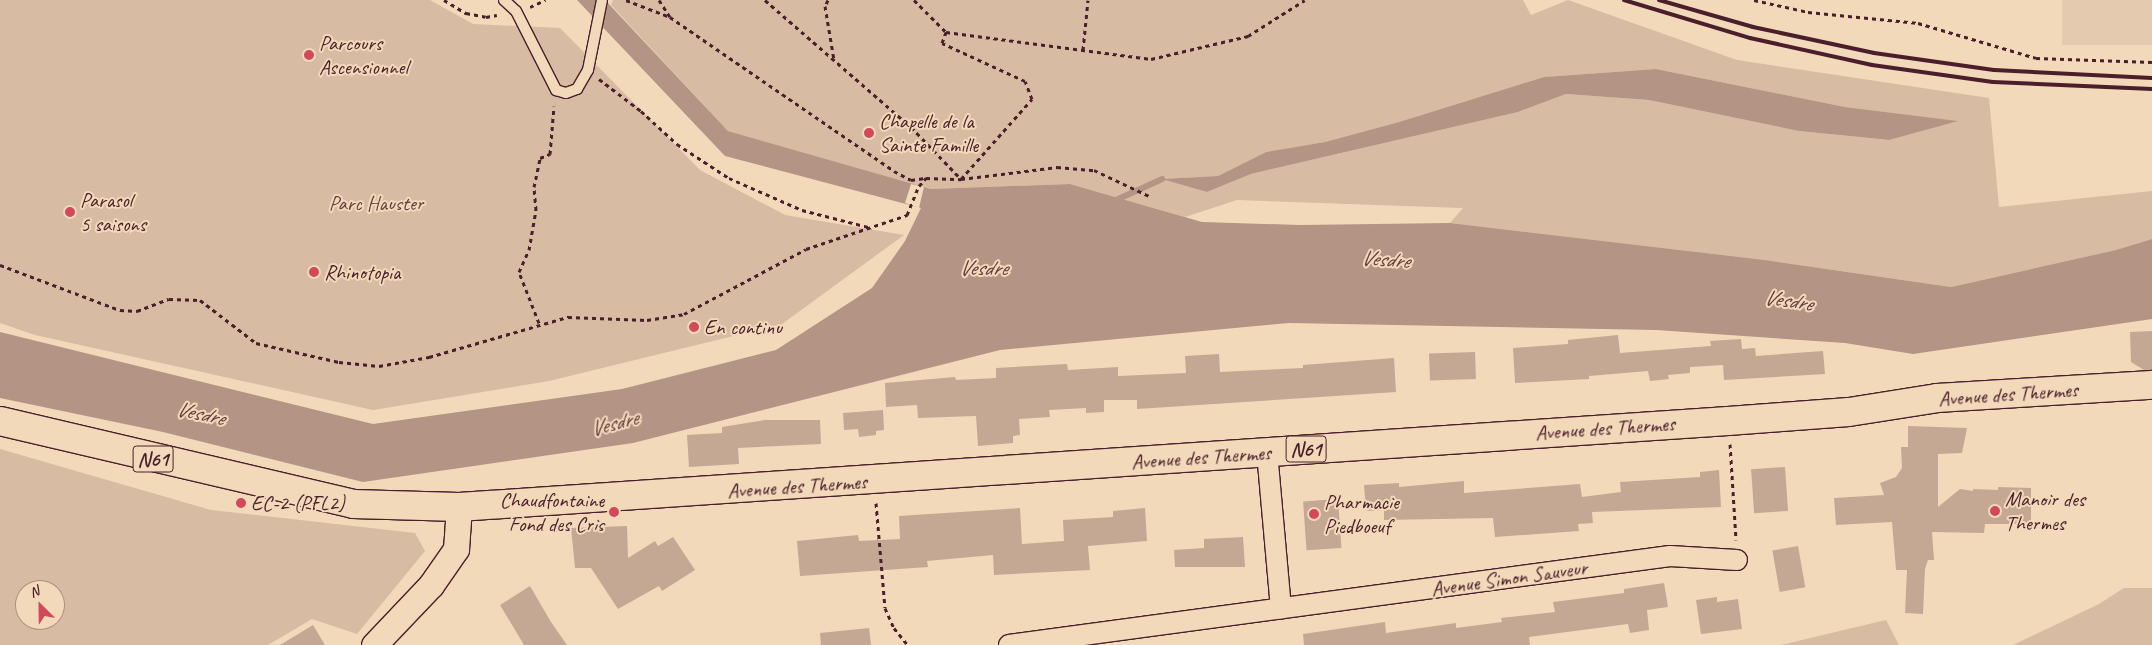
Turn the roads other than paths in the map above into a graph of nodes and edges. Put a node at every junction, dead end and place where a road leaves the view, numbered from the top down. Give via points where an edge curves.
1 (504, 0) edge
2 (602, 0) edge
3 (2152, 385) edge
4 (0, 421) edge
5 (1267, 452) junction
6 (459, 508) junction
7 (1737, 560) road end
8 (1281, 608) junction
9 (374, 645) edge
10 (1009, 645) edge

1 - 2 lane via 516,11 556,90 566,93 577,89 588,70
3 - 5 main road, Avenue des Thermes / N61 via 1956,396 1849,412
4 - 6 main road, N61 via 353,504
5 - 6 main road, Avenue des Thermes / N61
5 - 8 street
6 - 9 street via 456,550 431,585
7 - 8 street, Avenue Simon Sauveur via 1670,556
8 - 10 street, Avenue Simon Sauveur

